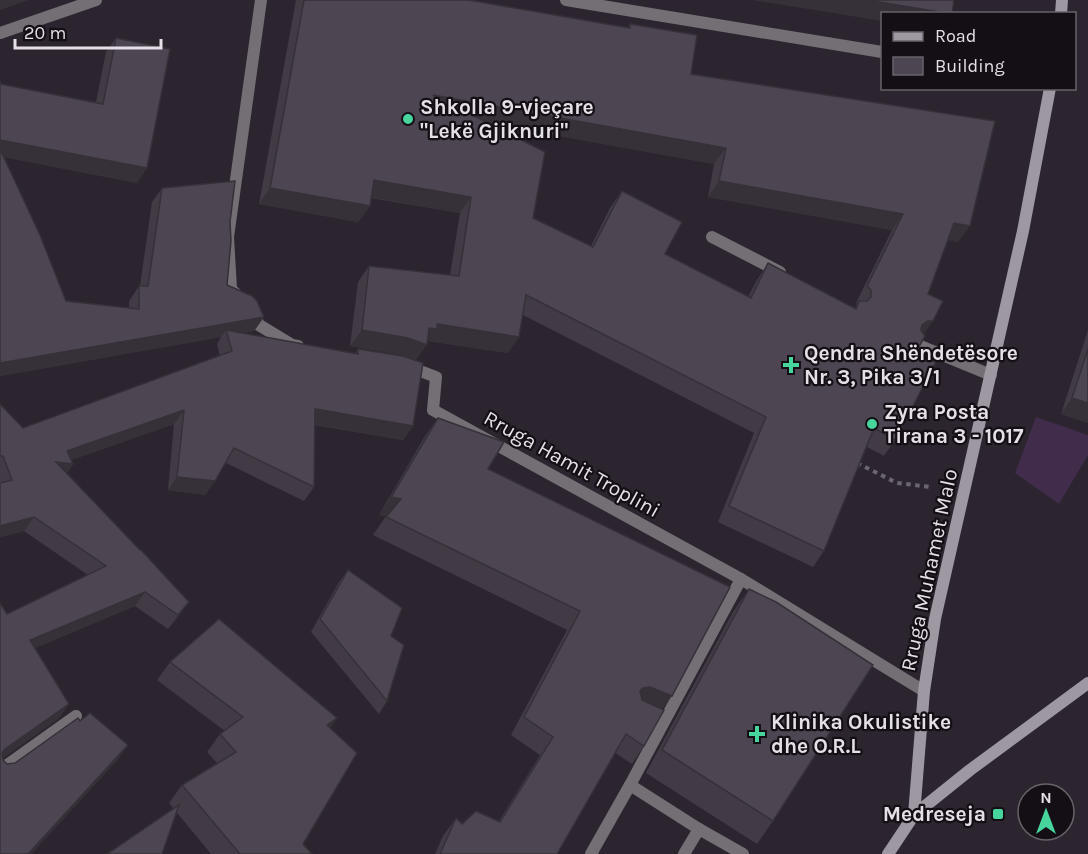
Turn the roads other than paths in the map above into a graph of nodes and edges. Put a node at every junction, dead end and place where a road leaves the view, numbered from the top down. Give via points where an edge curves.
1 (96, 0) edge
2 (261, 0) edge
3 (566, 0) edge
4 (636, 6) edge
5 (0, 33) edge
6 (881, 52) edge
7 (1050, 90) edge
8 (712, 237) dead end
9 (792, 279) edge
10 (918, 345) edge
11 (311, 348) edge
12 (395, 362) edge
13 (991, 375) junction
14 (741, 579) junction
15 (1088, 683) edge
16 (924, 691) junction
17 (76, 716) edge
18 (0, 770) edge
19 (630, 785) junction
20 (914, 815) junction
21 (699, 829) junction
22 (591, 854) edge
23 (684, 854) edge
24 (743, 854) edge
25 (888, 854) edge

1 - 5 street
2 - 11 street via 228,237 231,289 254,311 259,325 292,345
3 - 4 street
4 - 6 street
7 - 13 street, Rruga Muhamet Malo
8 - 9 street
10 - 13 street
12 - 14 street, Rruga Hamit Troplini via 436,376 433,410
13 - 16 street, Rruga Muhamet Malo via 935,619
14 - 16 street, Rruga Hamit Troplini
14 - 19 street via 658,722
15 - 20 street
16 - 20 street, Rruga Muhamet Malo
17 - 18 street
19 - 21 street
19 - 22 street
20 - 25 street
21 - 23 street
21 - 24 street

